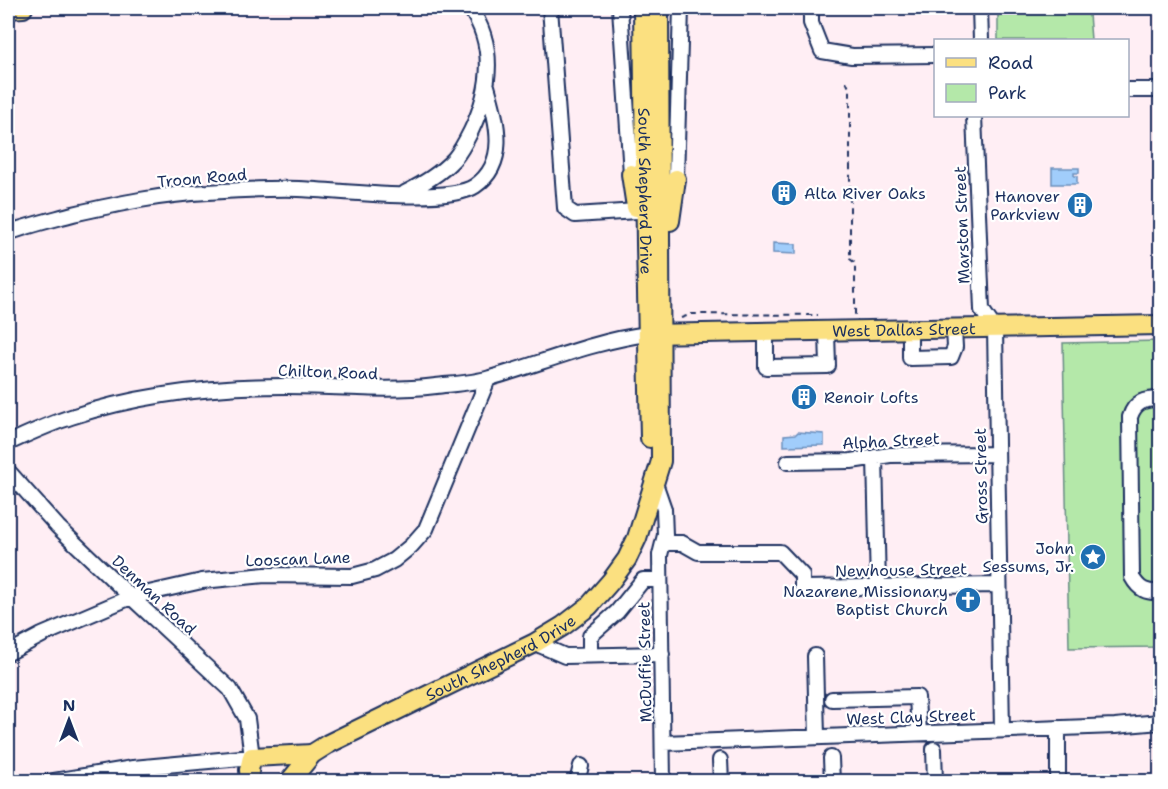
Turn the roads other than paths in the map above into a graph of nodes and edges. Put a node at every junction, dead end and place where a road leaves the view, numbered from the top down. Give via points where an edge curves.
1 (23, 8) edge
2 (470, 8) edge
3 (550, 8) edge
4 (620, 8) edge
5 (643, 8) edge
6 (659, 8) edge
7 (681, 8) edge
8 (811, 8) edge
9 (980, 8) edge
10 (8, 9) edge
11 (981, 39) edge
12 (934, 55) edge
13 (487, 86) junction
14 (1129, 90) edge
15 (1161, 90) edge
16 (974, 117) edge
17 (631, 174) joint
18 (676, 179) joint
19 (403, 195) junction
20 (637, 211) junction
21 (8, 233) edge
22 (645, 244) junction
23 (661, 279) junction
24 (826, 323) junction
25 (1161, 325) edge
26 (995, 329) junction
27 (910, 330) junction
28 (954, 330) junction
29 (766, 332) junction
30 (655, 334) junction
31 (488, 379) junction
32 (1161, 399) edge
33 (8, 443) edge
34 (997, 454) junction
35 (875, 457) junction
36 (788, 462) dead end
37 (8, 471) edge
38 (656, 482) junction
39 (663, 543) junction
40 (660, 580) junction
41 (999, 585) junction
42 (878, 586) junction
43 (1161, 592) edge
44 (130, 597) junction
45 (535, 643) junction
46 (8, 653) edge
47 (662, 654) junction
48 (590, 655) junction
49 (815, 656) dead end
50 (832, 699) dead end
51 (1161, 722) edge
52 (1059, 728) junction
53 (1002, 730) junction
54 (919, 733) junction
55 (817, 737) junction
56 (663, 743) junction
57 (934, 749) dead end
58 (312, 754) junction
59 (252, 757) junction
60 (831, 758) dead end
61 (720, 760) dead end
62 (581, 766) dead end
63 (48, 782) edge
64 (250, 782) edge
65 (289, 782) edge
66 (577, 782) edge
67 (663, 782) edge
68 (721, 782) edge
69 (832, 782) edge
70 (935, 782) edge
71 (1059, 782) edge

1 - 10 main road
2 - 13 street, Troon Road via 479,20 486,42
3 - 20 street via 565,208 576,215
4 - 17 street
5 - 22 main road, South Shepherd Drive
6 - 23 main road, South Shepherd Drive
7 - 18 street
8 - 12 street via 811,23 822,51 852,56
9 - 11 street
13 - 19 street, Troon Road via 481,111 456,157
13 - 19 street, Troon Road via 498,148 484,179 463,192
14 - 15 street
16 - 26 street, Marston Street via 982,310
17 - 20 main road
18 - 23 main road
19 - 21 street, Troon Road via 298,189 205,192 118,203
20 - 22 main road
22 - 30 main road, South Shepherd Drive
23 - 30 main road, South Shepherd Drive
24 - 27 main road, West Dallas Street
24 - 29 main road, West Dallas Street
24 - 29 street via 828,366 766,367
25 - 26 main road, West Dallas Street
26 - 28 main road, West Dallas Street
26 - 34 street, Gross Street
27 - 28 main road, West Dallas Street
27 - 28 street via 910,358 951,357
29 - 30 main road, West Dallas Street
30 - 31 street, Chilton Road via 615,338
30 - 38 main road, South Shepherd Drive via 650,460
31 - 33 street, Chilton Road via 397,390 289,386 170,393 68,417
31 - 44 street, Looscan Lane via 426,529 394,560 352,576 265,575 213,580
32 - 43 street via 1140,402 1130,417 1132,578 1142,590
34 - 35 street, Alpha Street
34 - 41 street, Gross Street
35 - 36 street, Alpha Street
35 - 42 street
37 - 44 street, Denman Road via 58,527
38 - 39 street, McDuffie Street via 664,509
38 - 45 main road, South Shepherd Drive via 637,538 611,581 589,606
39 - 40 street, McDuffie Street
39 - 42 street, Newhouse Street via 682,543 698,552 780,552 792,557 802,575 802,588
40 - 47 street, McDuffie Street
40 - 48 street via 643,580 617,612 590,636
41 - 42 street, Newhouse Street
41 - 53 street, Gross Street
44 - 46 street, Looscan Lane
44 - 59 street, Denman Road via 230,689 247,719
45 - 48 street via 565,656
45 - 58 main road, South Shepherd Drive
47 - 48 street
47 - 56 street, McDuffie Street
49 - 55 street
50 - 54 street via 917,697
51 - 52 street, West Clay Street
52 - 53 street, West Clay Street
52 - 71 street
53 - 54 street, West Clay Street
54 - 55 street, West Clay Street
55 - 56 street, West Clay Street
56 - 67 street, McDuffie Street
57 - 70 street
58 - 59 main road
58 - 65 main road, South Shepherd Drive
59 - 63 street via 133,768
59 - 64 main road
60 - 69 street
61 - 68 street
62 - 66 street

